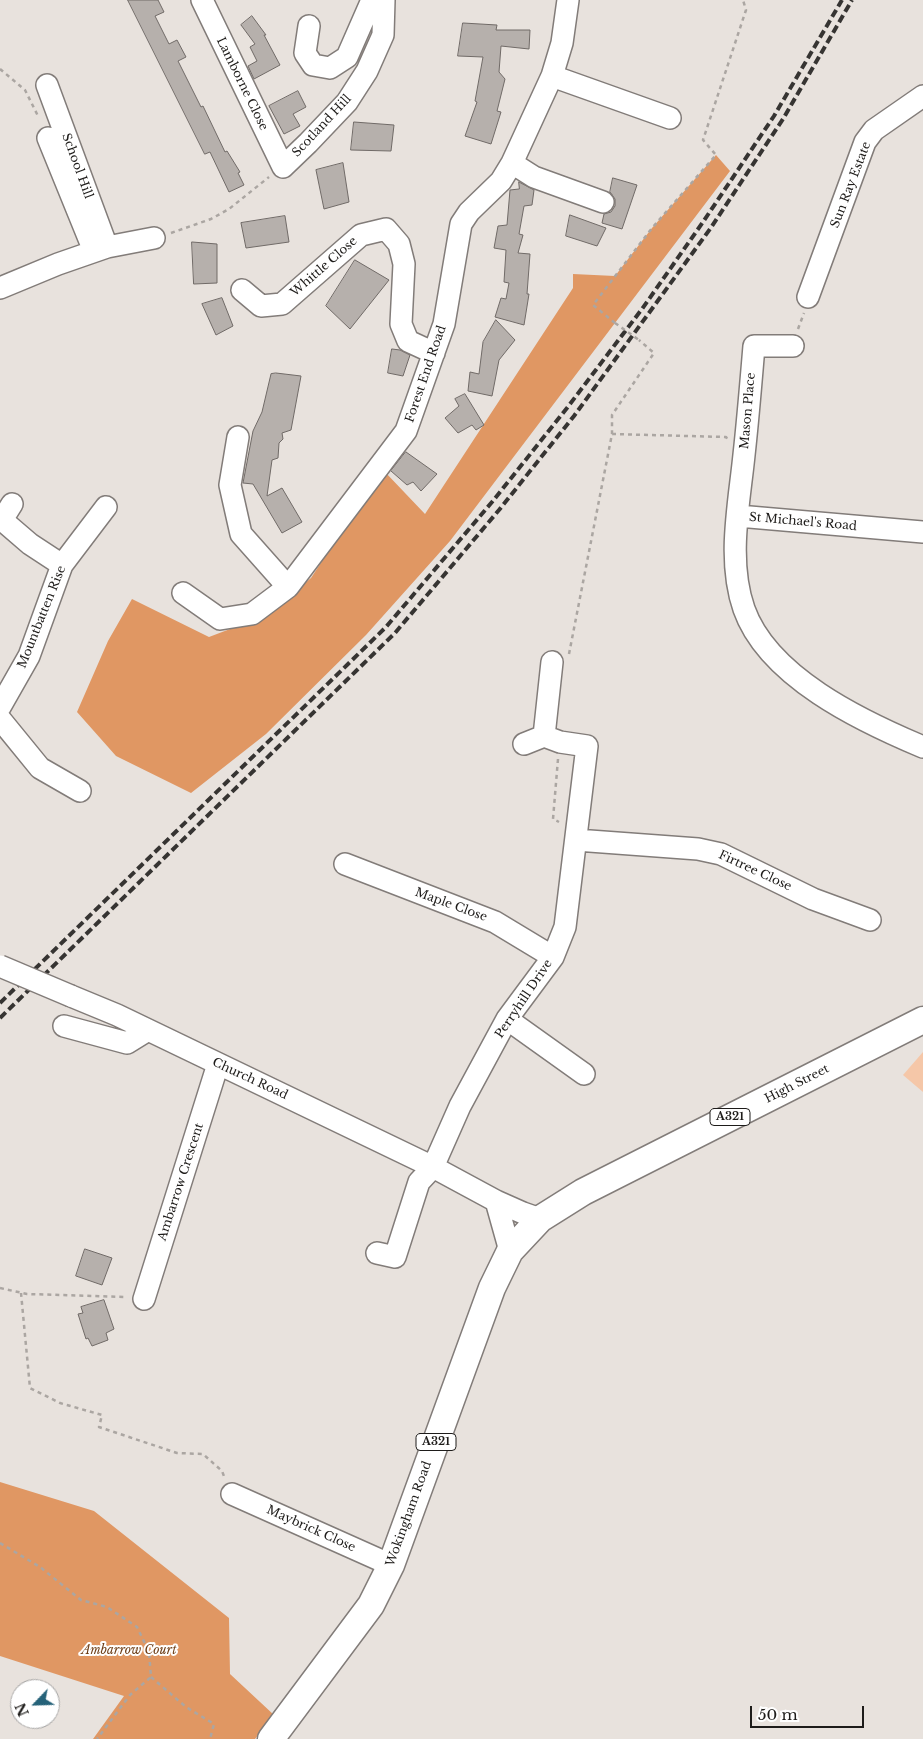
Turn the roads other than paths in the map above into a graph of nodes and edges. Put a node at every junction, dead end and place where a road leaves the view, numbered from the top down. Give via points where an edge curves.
1 (202, 0) edge
2 (372, 0) edge
3 (384, 0) edge
4 (568, 0) edge
5 (309, 26) dead end
6 (552, 76) junction
7 (47, 85) dead end
8 (923, 96) edge
9 (670, 118) dead end
10 (48, 138) road end
11 (512, 163) junction
12 (283, 167) joint
13 (603, 202) dead end
14 (154, 238) road end
15 (101, 249) junction
16 (0, 288) edge
17 (242, 290) dead end
18 (808, 297) road end
19 (793, 346) road end
20 (434, 353) junction
21 (238, 438) dead end
22 (12, 504) dead end
23 (106, 507) dead end
24 (738, 516) junction
25 (923, 532) edge
26 (62, 565) junction
27 (288, 587) junction
28 (183, 593) dead end
29 (560, 660) road end
30 (0, 708) edge
31 (0, 719) edge
32 (923, 746) edge
33 (80, 791) dead end
34 (576, 840) junction
35 (345, 864) dead end
36 (870, 920) dead end
37 (553, 958) junction
38 (0, 966) edge
39 (507, 1019) junction
40 (923, 1020) edge
41 (64, 1026) dead end
42 (148, 1030) junction
43 (218, 1064) junction
44 (584, 1074) dead end
45 (432, 1167) junction
46 (496, 1201) junction
47 (540, 1219) junction
48 (510, 1251) junction
49 (377, 1253) dead end
50 (144, 1299) road end
51 (232, 1494) road end
52 (391, 1565) junction
53 (271, 1739) edge

1 - 12 street, Lamborne Close
2 - 5 street via 347,57 330,68 313,65 305,53
3 - 12 street, Scotland Hill via 383,35 367,71 347,102
4 - 6 street, Forest End Road via 562,43
6 - 9 street
6 - 11 street, Forest End Road
7 - 15 street, School Hill
8 - 18 street, Sun Ray Estate via 874,130 866,142
10 - 15 street
11 - 13 street via 534,176
11 - 20 street, Forest End Road via 501,181 468,212 461,224 444,324
14 - 15 street
15 - 16 street
17 - 20 street, Whittle Close via 260,306 282,304 361,235 386,229 399,244 404,264 401,324 408,341
19 - 24 street, Mason Place via 754,346
20 - 27 street, Forest End Road via 406,431
21 - 27 street via 230,485 241,534
22 - 26 street via 2,520
23 - 26 street, Mountbatten Rise
24 - 25 street, St Michael's Road
24 - 32 street, St Michael's Road via 736,565 741,596 758,636 773,655 834,703 888,732
26 - 30 street, Mountbatten Rise via 29,656
27 - 28 street, Forest End Road via 252,614 220,618
29 - 34 street, Perryhill Drive via 534,740 588,746
31 - 33 street via 40,768
34 - 36 street, Firtree Close via 698,849 722,854 813,899
34 - 37 street, Perryhill Drive via 565,928
35 - 37 street, Maple Close via 495,922
37 - 39 street, Perryhill Drive
38 - 42 street, Church Road, bridge
39 - 44 street
39 - 45 street, Perryhill Drive via 460,1106
40 - 47 main road, High Street / A321 via 583,1192
41 - 42 street via 127,1043
42 - 43 street, Church Road
43 - 45 street, Church Road
43 - 50 street, Ambarrow Crescent
45 - 46 street, Church Road
45 - 49 street, Perryhill Drive via 419,1182 396,1257
46 - 47 street, Church Road
46 - 48 street
47 - 48 main road, Wokingham Road / A321
48 - 52 main road, Wokingham Road / A321 via 492,1288
51 - 52 street, Maybrick Close
52 - 53 main road, Wokingham Road / A321 via 371,1604

